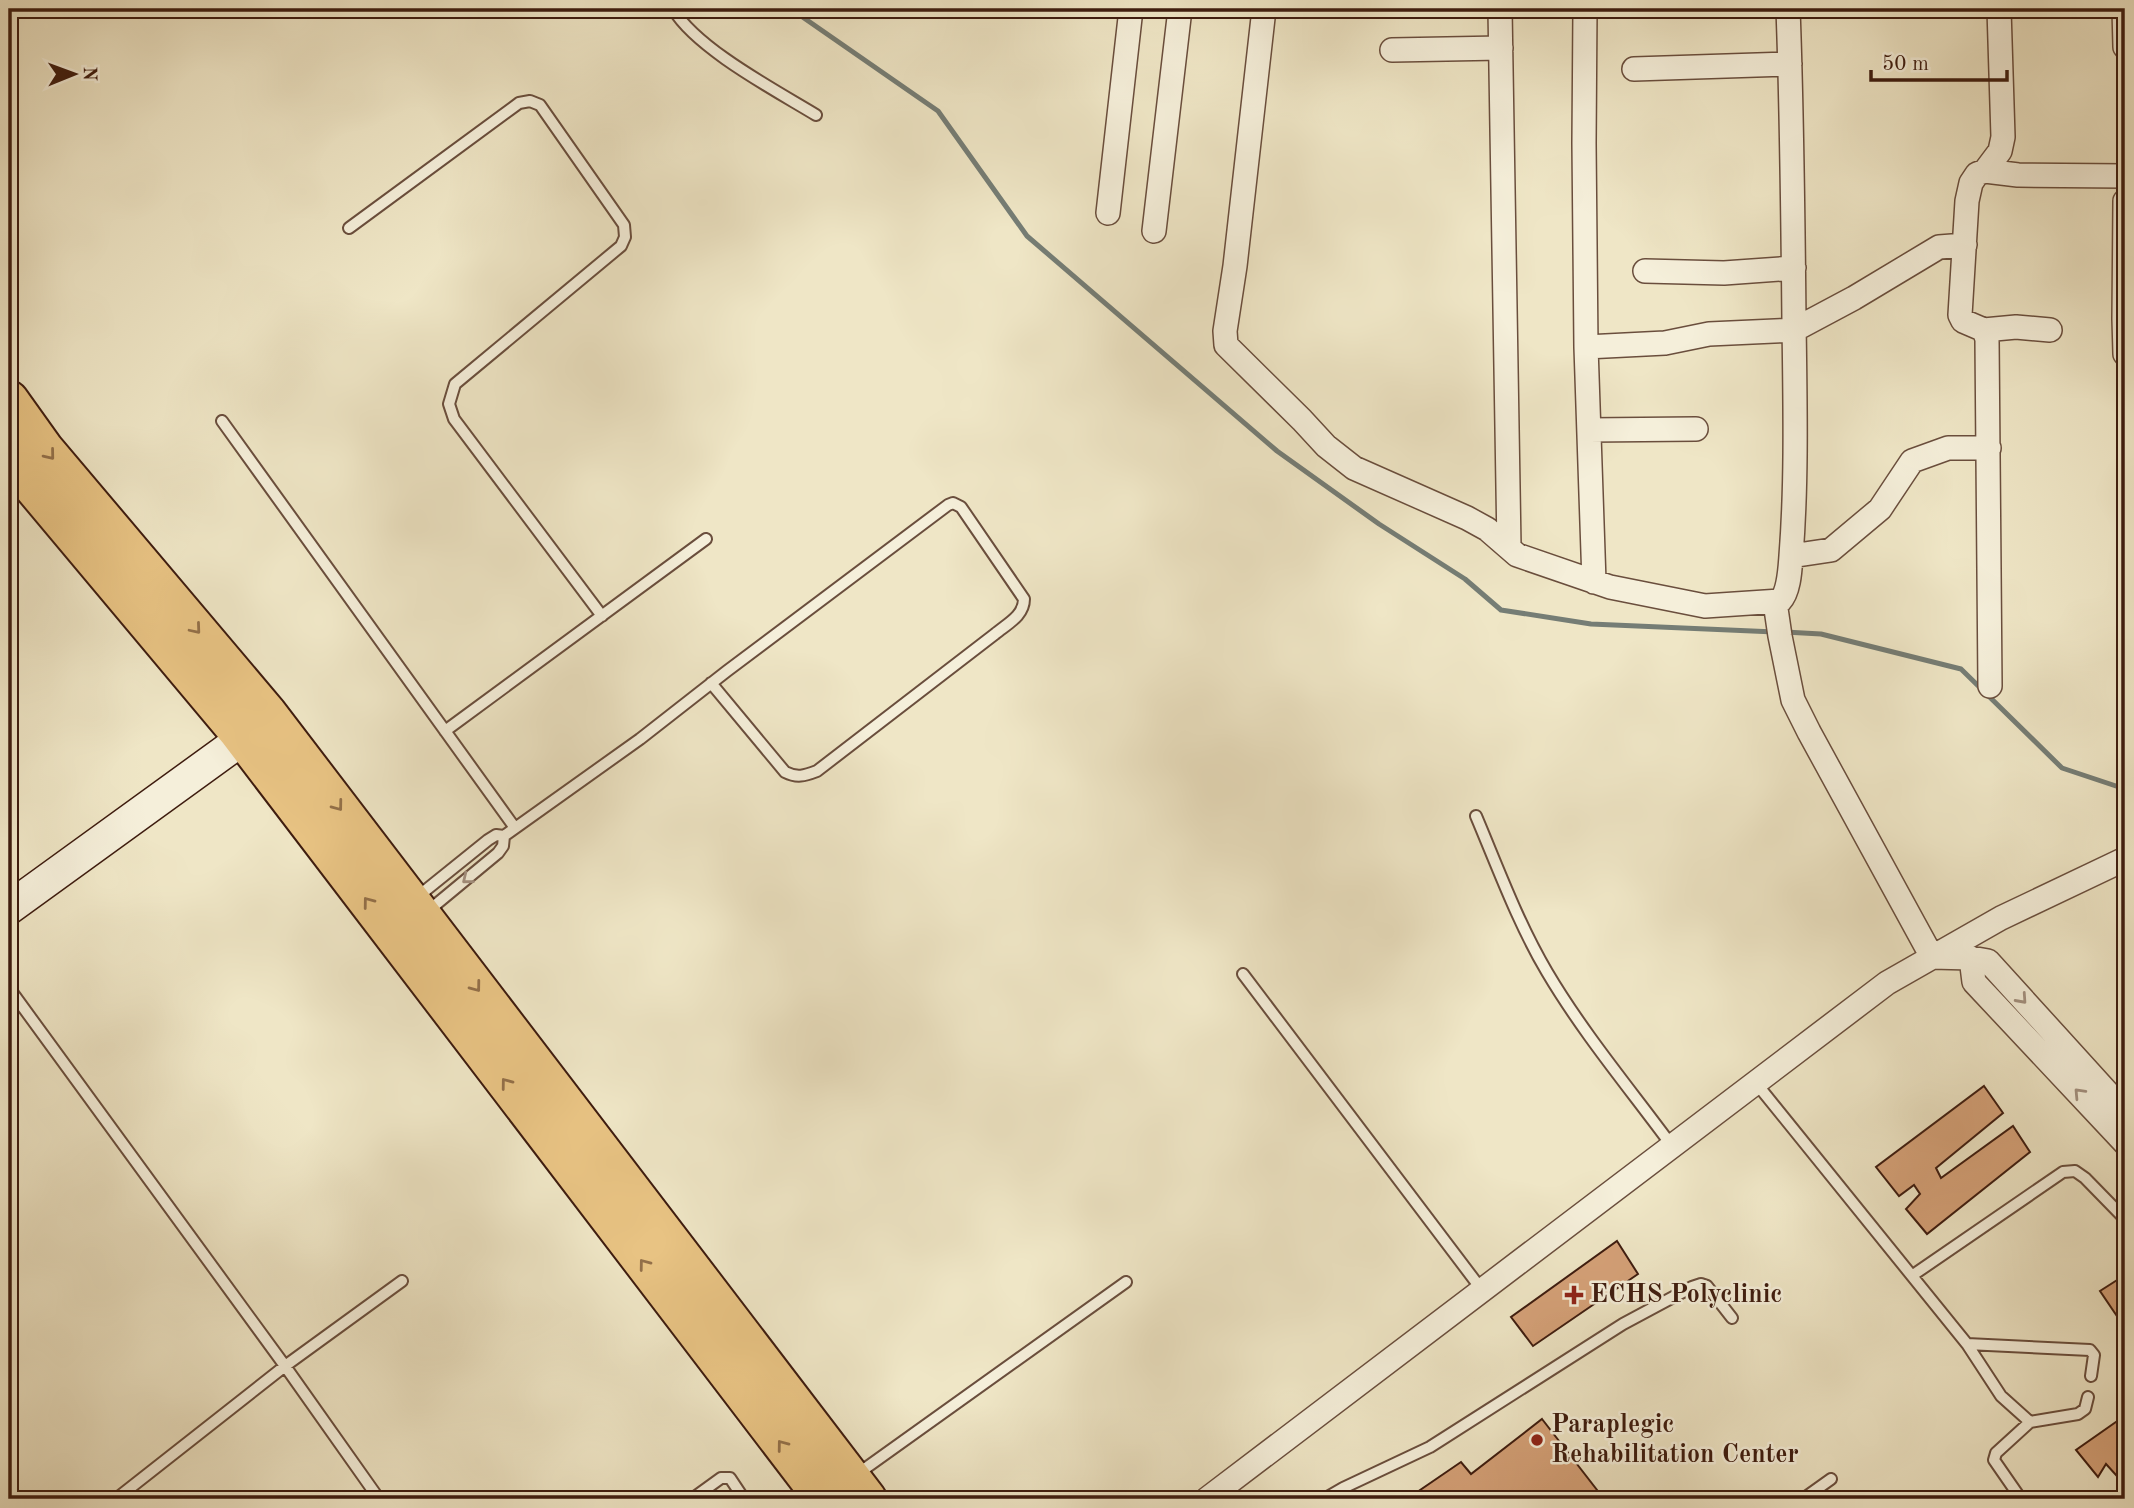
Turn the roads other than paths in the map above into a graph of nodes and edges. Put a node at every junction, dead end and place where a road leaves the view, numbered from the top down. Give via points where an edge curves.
1 (673, 9) edge
2 (1131, 9) edge
3 (1180, 9) edge
4 (1264, 9) edge
5 (1500, 9) edge
6 (1585, 9) edge
7 (1788, 9) edge
8 (1999, 9) edge
9 (2124, 9) edge
10 (2125, 47) edge
11 (1501, 48) junction
12 (1392, 50) dead end
13 (1790, 64) junction
14 (1634, 69) dead end
15 (816, 115) dead end
16 (1984, 171) junction
17 (2125, 176) edge
18 (2125, 201) edge
19 (1108, 213) dead end
20 (349, 228) dead end
21 (1154, 231) dead end
22 (1965, 245) junction
23 (2125, 261) edge
24 (1794, 268) junction
25 (1645, 271) dead end
26 (1794, 330) junction
27 (1984, 330) junction
28 (2050, 330) dead end
29 (1586, 347) junction
30 (2125, 354) edge
31 (9, 400) edge
32 (222, 421) dead end
33 (1696, 429) dead end
34 (1589, 430) junction
35 (1989, 448) junction
36 (9, 458) edge
37 (706, 539) dead end
38 (1509, 547) junction
39 (1791, 556) junction
40 (1594, 582) junction
41 (602, 616) junction
42 (1777, 620) junction
43 (711, 683) junction
44 (1990, 686) dead end
45 (257, 728) junction
46 (444, 731) junction
47 (1476, 816) dead end
48 (515, 828) junction
49 (504, 836) junction
50 (2125, 859) edge
51 (9, 908) edge
52 (417, 909) junction
53 (1932, 957) junction
54 (1971, 958) junction
55 (1243, 974) dead end
56 (9, 988) edge
57 (1756, 1083) junction
58 (2125, 1112) edge
59 (2125, 1143) edge
60 (1672, 1146) junction
61 (2125, 1219) edge
62 (1913, 1275) junction
63 (402, 1281) dead end
64 (1126, 1282) dead end
65 (1482, 1291) junction
66 (1732, 1318) dead end
67 (1967, 1344) junction
68 (285, 1366) junction
69 (2091, 1376) dead end
70 (2088, 1396) dead end
71 (2029, 1422) junction
72 (1831, 1479) dead end
73 (847, 1493) edge
74 (1211, 1498) edge
75 (116, 1499) edge
76 (379, 1499) edge
77 (692, 1499) edge
78 (744, 1499) edge
79 (1324, 1499) edge
80 (1803, 1499) edge
81 (2021, 1499) edge

1 - 15 lane via 704,42
2 - 19 street
3 - 21 street
4 - 38 street via 1226,345 1326,446 1354,468 1467,518
5 - 11 street
6 - 29 street
7 - 13 street
8 - 16 street via 2003,137 2000,151
9 - 10 street
11 - 12 street
11 - 38 street
13 - 14 street
13 - 24 street
16 - 17 street
16 - 22 street via 1971,183
18 - 23 street
20 - 41 lane via 519,103 530,101 540,105 624,225 621,246 455,384 449,404 454,419
22 - 26 street via 1939,247
22 - 27 street via 1960,315
23 - 30 street
24 - 25 street
24 - 26 street
26 - 29 street
26 - 39 street
27 - 28 street
27 - 35 street
29 - 34 street
31 -> 45 highway
32 - 46 lane
33 - 34 street
34 - 40 street
35 - 39 street via 1948,448 1912,461 1880,509 1831,551
35 - 44 street
36 - 45 highway
37 - 41 lane
38 - 40 street via 1517,555
39 - 42 street
40 - 42 street
41 - 46 lane
42 - 53 street via 1793,700
43 - 43 lane via 953,503 961,506 1024,599 1021,613 805,776 785,772
43 - 48 lane
45 - 51 street
45 -> 52 highway
73 -> 45 highway
46 - 48 lane
47 - 60 lane via 1546,972
48 - 49 lane
49 - 52 lane via 488,840
49 -> 52 lane via 498,853
50 - 53 street via 2001,918
52 -> 73 highway
53 - 54 street
53 - 57 street via 1887,983
54 -> 58 street via 1988,961
59 -> 54 street via 1974,982
55 - 65 lane
56 - 68 lane
57 - 60 street
57 - 62 lane
60 - 65 street
61 - 62 lane via 2085,1178 2075,1171 2063,1172
62 - 67 lane
63 - 68 lane
64 - 73 lane
65 - 74 street
66 - 79 lane via 1707,1286 1692,1287 1623,1324 1430,1447
67 - 69 lane via 2090,1350 2094,1355
67 - 71 lane via 2001,1396
68 - 75 lane
68 - 76 lane
70 - 71 lane via 2085,1409 2078,1414
71 - 81 lane via 1994,1460
72 - 80 lane
77 - 78 lane via 725,1477

